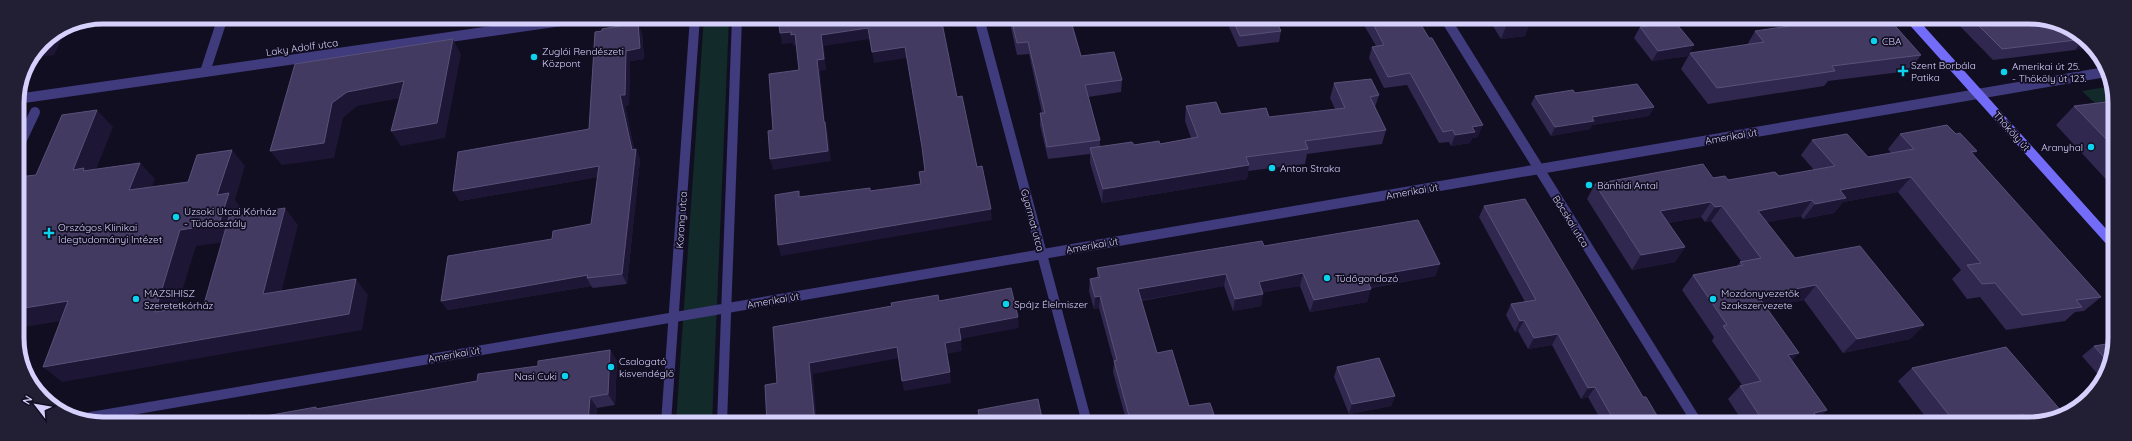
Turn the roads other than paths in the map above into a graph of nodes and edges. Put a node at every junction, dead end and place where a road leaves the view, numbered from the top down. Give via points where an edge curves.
1 (221, 24) edge
2 (540, 24) edge
3 (695, 24) edge
4 (737, 24) edge
5 (981, 24) edge
6 (1449, 24) edge
7 (1915, 24) edge
8 (204, 72) junction
9 (2102, 73) edge
10 (1978, 94) junction
11 (24, 98) edge
12 (35, 112) dead end
13 (24, 128) edge
14 (1539, 169) junction
15 (2108, 238) edge
16 (1042, 254) junction
17 (726, 308) junction
18 (674, 317) junction
19 (95, 416) edge
20 (666, 417) edge
21 (722, 417) edge
22 (1085, 417) edge
23 (1694, 417) edge

1 - 8 street
2 - 8 street, Laky Adolf utca
3 - 18 street, Korong utca
4 - 17 street
5 - 16 street, Gyarmat utca
6 - 14 street, Bácskai utca
7 - 10 main road, Thököly út
8 - 11 street, Laky Adolf utca
9 - 10 street, Amerikai út
10 - 14 street, Amerikai út
10 - 15 main road, Thököly út
12 - 13 street
14 - 16 street, Amerikai út
14 - 23 street, Bácskai utca
16 - 17 street, Amerikai út
16 - 22 street, Gyarmat utca
17 - 18 street, Amerikai út
17 - 21 street
18 - 19 street, Amerikai út
18 - 20 street, Korong utca

